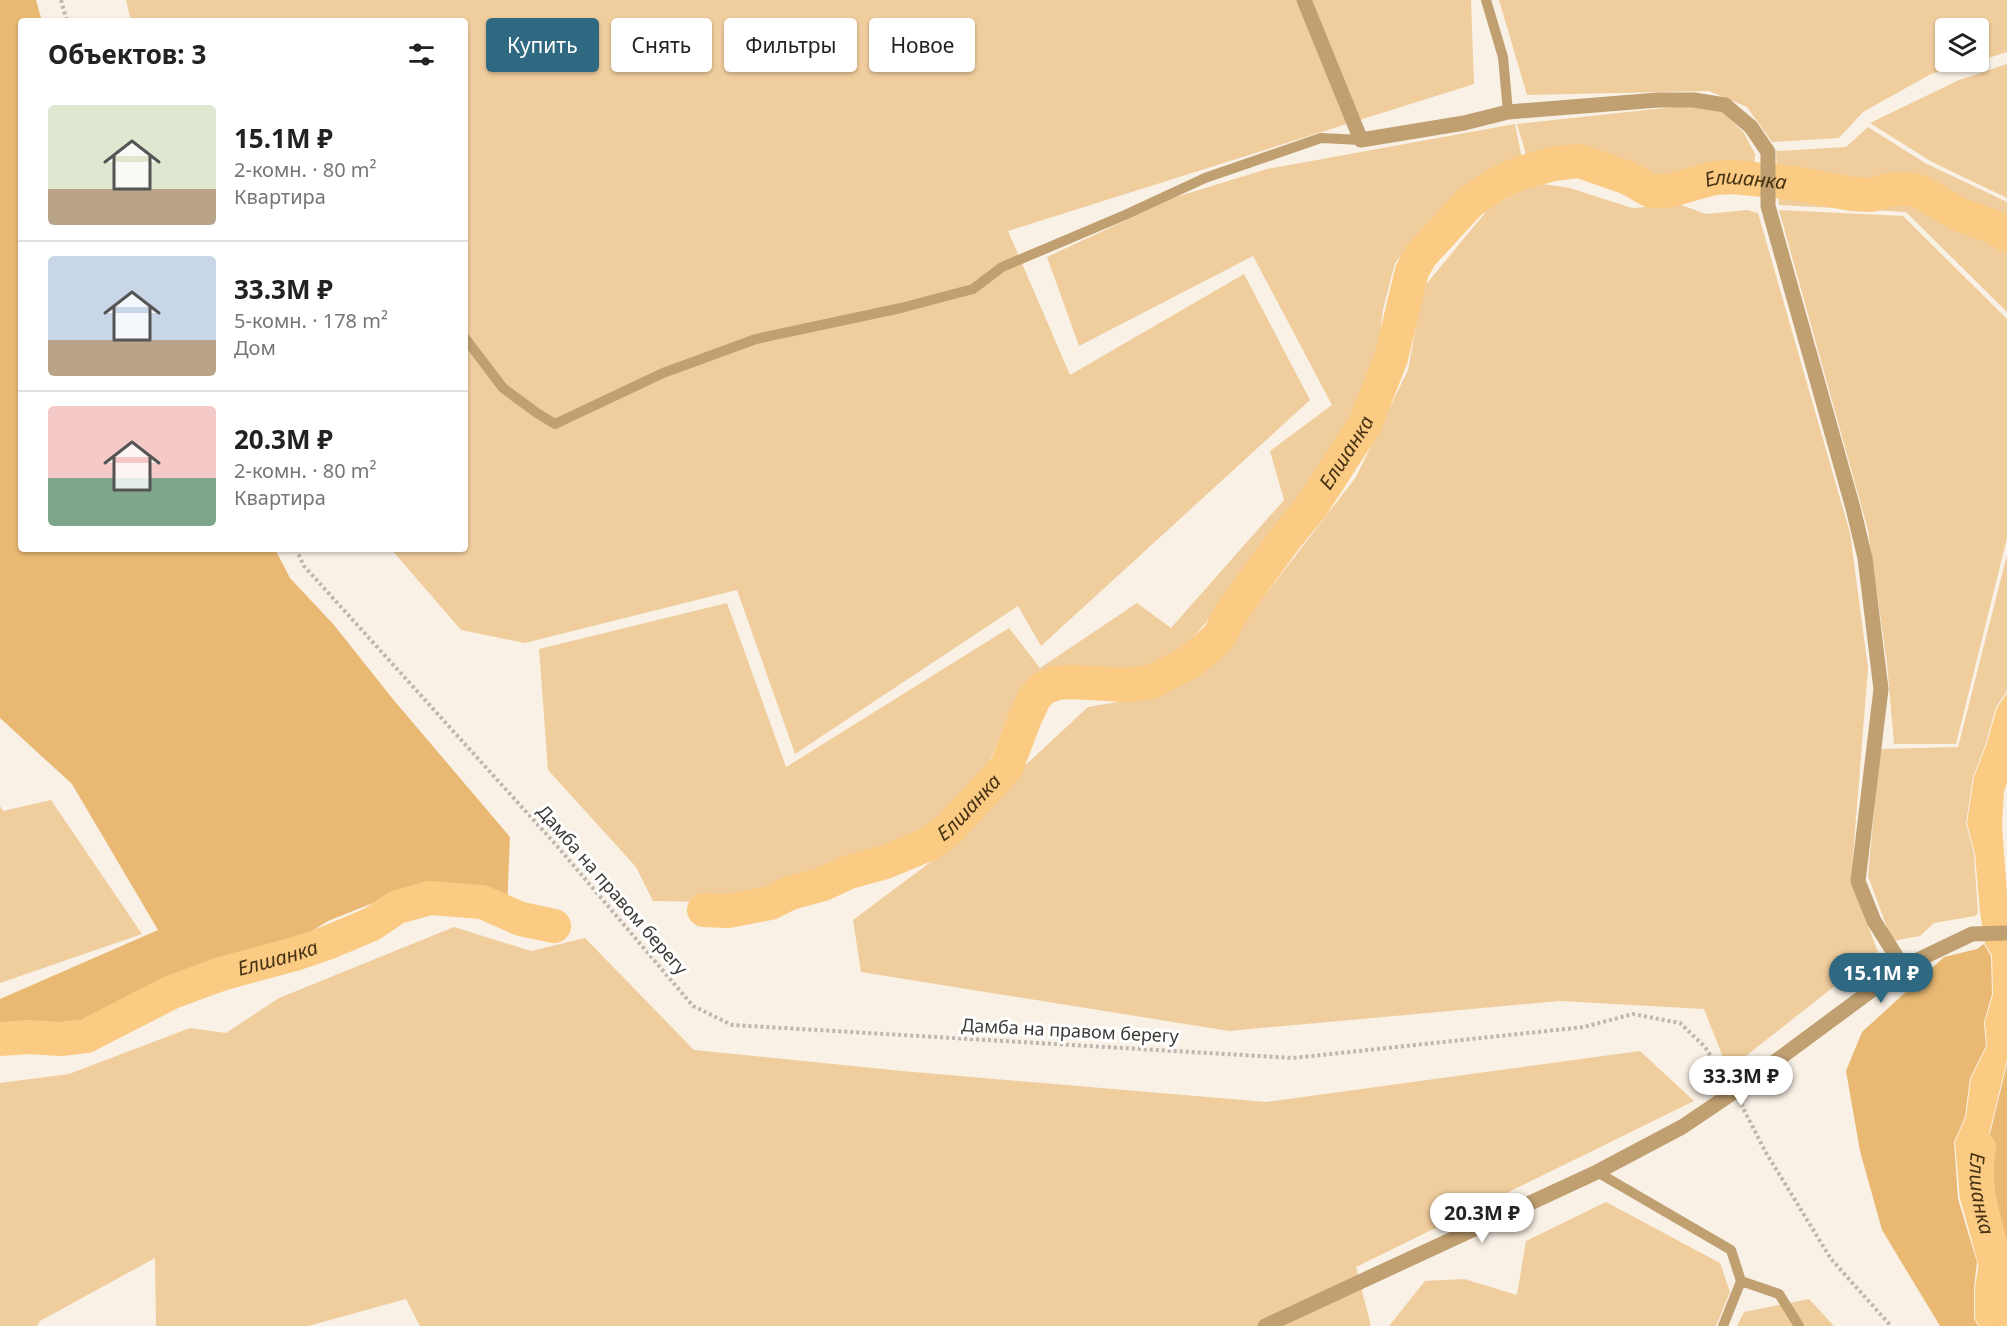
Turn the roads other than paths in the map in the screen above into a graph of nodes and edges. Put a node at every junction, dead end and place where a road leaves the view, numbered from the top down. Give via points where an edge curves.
1 (1304, 0) edge
2 (1486, 0) edge
3 (1508, 112) junction
4 (1361, 140) junction
5 (468, 342) edge
6 (2007, 933) edge
7 (1903, 967) junction
8 (1597, 1172) junction
9 (1741, 1281) junction
10 (1265, 1326) edge
11 (1723, 1326) edge
12 (1799, 1326) edge

1 - 4 street
2 - 3 lane via 1503,57
3 - 4 street
3 - 7 street via 1694,100 1725,105 1751,127 1768,152 1768,206 1865,558 1881,688 1858,881 1874,921
4 - 5 lane via 1321,138 1205,178 1002,267 973,289 756,339 663,373 555,424 504,388
6 - 7 street via 1972,934
7 - 8 street via 1682,1127
8 - 9 lane via 1731,1250
8 - 10 street
9 - 11 lane
9 - 12 lane via 1779,1294

